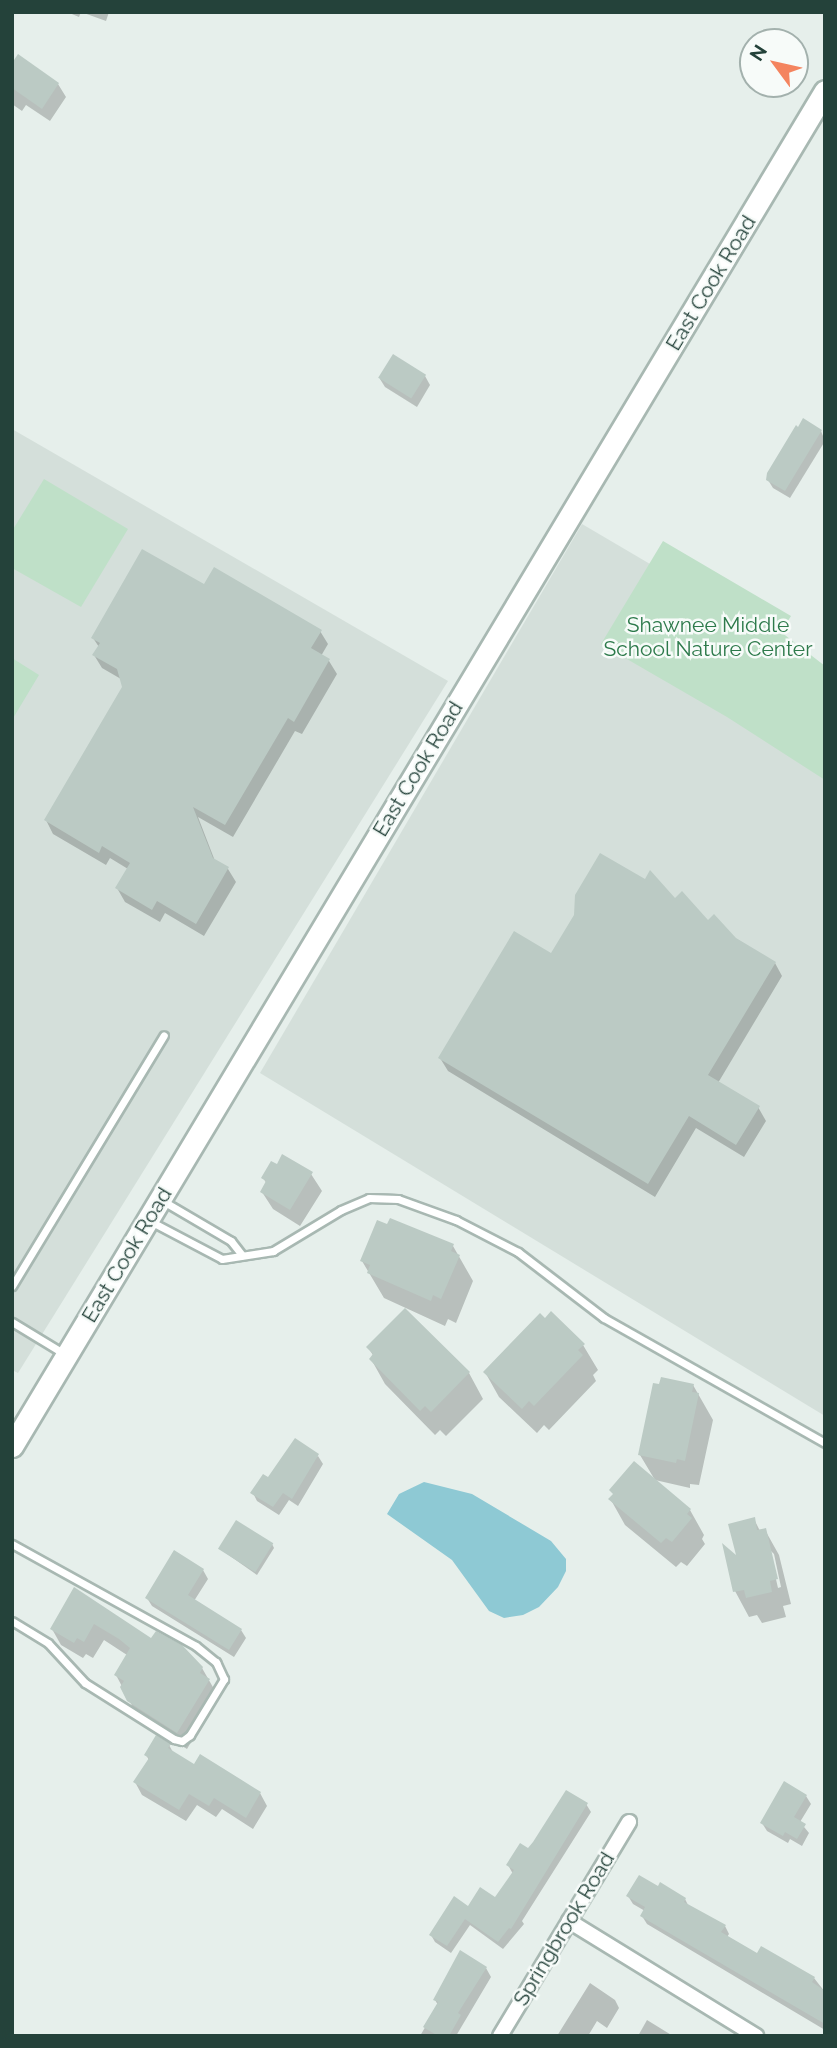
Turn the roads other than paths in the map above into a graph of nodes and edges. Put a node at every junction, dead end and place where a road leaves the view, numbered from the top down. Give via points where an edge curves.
1 (825, 91) edge
2 (164, 1035) dead end
3 (160, 1200) junction
4 (148, 1220) junction
5 (242, 1255) junction
6 (12, 1286) edge
7 (12, 1322) edge
8 (67, 1356) junction
9 (825, 1443) edge
10 (12, 1446) edge
11 (12, 1544) edge
12 (12, 1621) edge
13 (629, 1822) dead end
14 (569, 1922) junction
15 (500, 2036) edge
16 (756, 2036) edge

1 - 3 main road, East Cook Road
2 - 6 lane
3 - 4 main road, East Cook Road
3 - 5 lane via 232,1241
4 - 5 lane via 222,1259
4 - 8 main road, East Cook Road
5 - 9 lane via 273,1251 369,1198 398,1199 456,1220 518,1252 604,1318
7 - 8 lane
8 - 10 main road, East Cook Road
11 - 12 lane via 196,1646 216,1662 224,1679 190,1735 182,1741 174,1739 85,1683 48,1643
13 - 14 street, Springbrook Road
14 - 15 street, Springbrook Road
14 - 16 street

